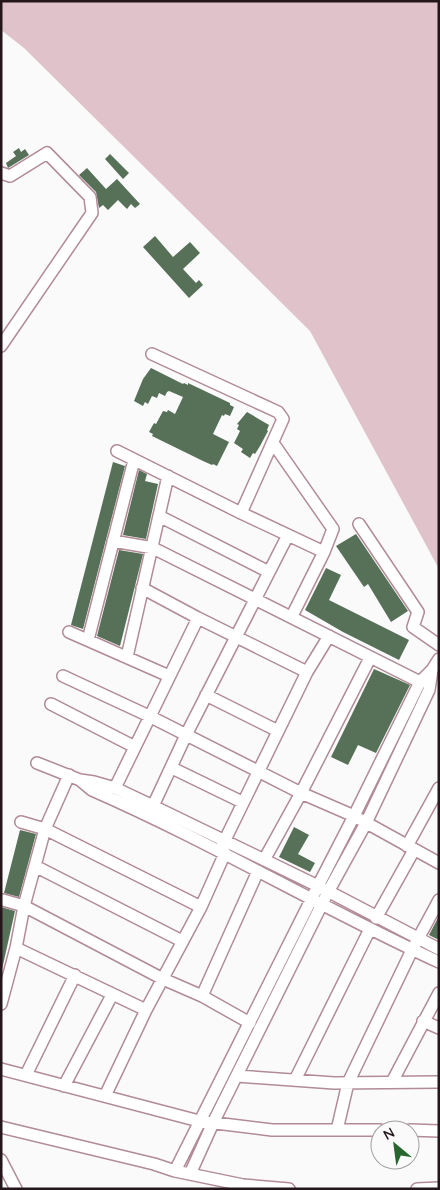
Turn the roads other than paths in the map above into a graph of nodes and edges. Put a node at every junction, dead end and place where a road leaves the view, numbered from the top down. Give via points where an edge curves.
1 (1, 173) edge
2 (1, 346) edge
3 (152, 354) dead end
4 (273, 443) junction
5 (117, 451) dead end
6 (134, 460) junction
7 (168, 476) junction
8 (241, 513) junction
9 (159, 516) junction
10 (359, 524) dead end
11 (288, 535) junction
12 (113, 541) junction
13 (153, 548) junction
14 (324, 552) junction
15 (268, 572) junction
16 (142, 588) junction
17 (255, 598) junction
18 (292, 616) junction
19 (198, 618) junction
20 (69, 632) dead end
21 (235, 636) junction
22 (329, 636) junction
23 (88, 640) junction
24 (439, 645) edge
25 (127, 657) junction
26 (370, 658) junction
27 (439, 659) edge
28 (307, 672) junction
29 (63, 676) dead end
30 (169, 676) junction
31 (430, 683) edge
32 (206, 695) junction
33 (51, 704) dead end
34 (149, 716) junction
35 (278, 731) junction
36 (186, 735) junction
37 (135, 747) junction
38 (37, 763) dead end
39 (172, 768) junction
40 (258, 770) junction
41 (69, 775) junction
42 (80, 780) junction
43 (115, 788) junction
44 (439, 788) edge
45 (301, 793) junction
46 (242, 802) junction
47 (153, 806) junction
48 (433, 812) edge
49 (354, 816) junction
50 (21, 822) dead end
51 (366, 823) junction
52 (45, 829) junction
53 (223, 848) junction
54 (411, 848) junction
55 (264, 860) junction
56 (439, 863) edge
57 (35, 866) junction
58 (258, 871) junction
59 (318, 886) junction
60 (328, 892) junction
61 (3, 900) dead end
62 (439, 900) edge
63 (317, 902) junction
64 (24, 906) junction
65 (201, 907) junction
66 (376, 918) junction
67 (370, 929) junction
68 (418, 939) junction
69 (182, 941) junction
70 (16, 948) junction
71 (439, 949) edge
72 (412, 950) junction
73 (439, 962) edge
74 (74, 975) junction
75 (163, 979) junction
76 (439, 993) edge
77 (112, 995) junction
78 (202, 996) junction
79 (1, 1004) edge
80 (146, 1010) junction
81 (423, 1021) junction
82 (250, 1023) junction
83 (439, 1028) edge
84 (1, 1069) edge
85 (26, 1075) junction
86 (237, 1076) junction
87 (295, 1080) junction
88 (392, 1082) junction
89 (439, 1082) edge
90 (348, 1083) junction
91 (64, 1086) junction
92 (104, 1096) junction
93 (199, 1121) junction
94 (213, 1123) junction
95 (1, 1127) edge
96 (337, 1130) junction
97 (370, 1130) edge
98 (420, 1130) edge
99 (439, 1130) edge
100 (1, 1160) edge
101 (175, 1171) junction
102 (190, 1174) junction
103 (439, 1188) edge
104 (16, 1189) edge
105 (289, 1189) edge
106 (418, 1189) edge

1 - 2 street via 10,176 47,153 90,197 92,213
3 - 4 street via 278,412 283,419
4 - 8 street
4 - 14 street via 333,528
5 - 6 street
6 - 7 street
6 - 12 street
7 - 8 street
7 - 9 street
8 - 11 street
9 - 13 street
9 - 15 street
10 - 24 street via 418,612 413,627
11 - 14 street
11 - 15 street
12 - 13 street
12 - 23 street
13 - 16 street
13 - 17 street
14 - 18 street
15 - 17 street
16 - 19 street
16 - 25 street
17 - 18 street
17 - 21 street
18 - 22 street
19 - 21 street
19 - 30 street
20 - 23 street
21 - 28 street
21 - 32 street
22 - 26 street
22 - 28 street
23 - 25 street
25 - 30 street
26 - 31 street
26 - 45 street
27 - 31 street via 432,670
28 - 35 street
29 - 34 street
30 - 34 street
31 - 49 street
31 - 51 street
32 - 35 street
32 - 36 street
33 - 37 street
34 - 36 street
34 - 37 street
35 - 40 street
36 - 39 street
36 - 40 street
37 - 43 street
38 - 41 street
39 - 46 street
39 - 47 street
40 - 45 street
40 - 46 street
41 - 42 street
41 - 52 street
42 - 43 street
42 - 53 street via 92,790
43 - 47 street
44 - 48 street
45 - 49 street
45 - 55 street
46 - 53 street
47 - 53 street
48 - 54 street
49 - 51 street
49 - 59 street
50 - 52 street
51 - 54 street
51 - 60 street
52 - 57 street
52 - 65 street
53 - 55 street
53 - 58 street
53 - 65 street
54 - 56 street
54 - 66 street
55 - 59 street
57 - 64 street
57 - 69 street
58 - 63 street
58 - 78 street
59 - 60 street
59 - 63 street
60 - 63 street
60 - 66 street
61 - 64 street
62 - 68 street
63 - 67 street
63 - 82 street
63 - 86 street
64 - 70 street
64 - 75 street
65 - 69 street
66 - 68 street
67 - 72 street
67 - 87 street
68 - 71 street
68 - 72 street
69 - 75 street
70 - 74 street
70 - 79 street
72 - 73 street
72 - 90 street
74 - 77 street
74 - 85 street
75 - 78 street
75 - 80 street
76 - 81 street
77 - 80 street
77 - 91 street
78 - 82 street
80 - 92 street
81 - 83 street
81 - 88 street
82 - 93 street
84 - 85 street
85 - 91 street
86 - 87 street
86 - 94 street
87 - 90 street
88 - 89 street
88 - 90 street
90 - 96 street
91 - 92 street
92 - 93 street
93 - 94 street
93 - 101 street
94 - 96 street via 272,1130
94 - 102 street
95 - 101 street
96 - 97 street
98 - 99 street
100 - 104 street
101 - 102 street
102 - 105 street via 243,1185
103 - 106 street

